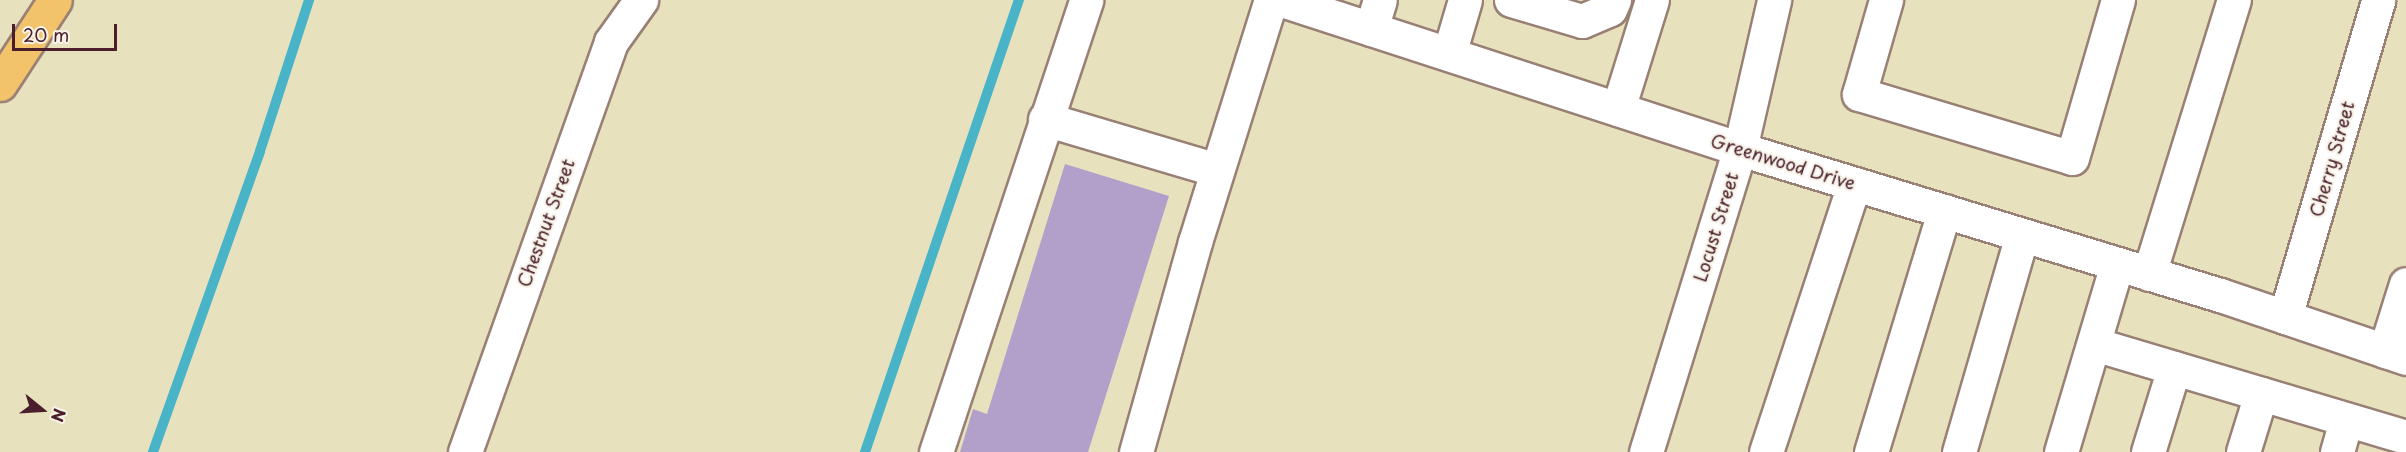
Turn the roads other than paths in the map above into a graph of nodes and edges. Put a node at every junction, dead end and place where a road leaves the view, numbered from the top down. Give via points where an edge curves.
1 (56, 0) edge
2 (641, 0) edge
3 (1086, 0) edge
4 (1271, 0) edge
5 (1282, 0) edge
6 (1466, 0) edge
7 (1511, 0) edge
8 (1614, 0) edge
9 (1652, 0) edge
10 (1774, 0) edge
11 (1886, 0) edge
12 (2118, 0) edge
13 (2234, 0) edge
14 (2378, 0) edge
15 (1376, 14) edge
16 (1449, 54) junction
17 (0, 84) edge
18 (1618, 109) junction
19 (1045, 119) junction
20 (1740, 149) junction
21 (1217, 170) junction
22 (1854, 184) junction
23 (1944, 211) junction
24 (2022, 235) junction
25 (2117, 264) junction
26 (2149, 274) junction
27 (2406, 284) edge
28 (2285, 317) junction
29 (2094, 344) junction
30 (2395, 354) edge
31 (2174, 368) junction
32 (2261, 394) junction
33 (2346, 420) junction
34 (2406, 437) edge
35 (465, 452) edge
36 (936, 452) edge
37 (1136, 452) edge
38 (1646, 452) edge
39 (1766, 452) edge
40 (1871, 452) edge
41 (1959, 452) edge
42 (2061, 452) edge
43 (2148, 452) edge
44 (2243, 452) edge
45 (2337, 452) edge

1 - 17 highway
2 - 35 street, Chestnut Street via 611,42
3 - 19 street
4 - 21 street
5 - 15 street, Greenwood Drive
6 - 16 street
7 - 8 street via 1582,21 1610,9
9 - 18 street
10 - 20 street, Locust Street
11 - 12 street via 1859,94 2072,158
13 - 26 street
14 - 28 street, Cherry Street
15 - 16 street, Greenwood Drive
16 - 18 street, Greenwood Drive
18 - 20 street, Greenwood Drive
19 - 21 street
19 - 36 street
20 - 22 street, Greenwood Drive
20 - 38 street, Locust Street
21 - 37 street
22 - 23 street, Greenwood Drive
22 - 39 street
23 - 24 street, Greenwood Drive
23 - 40 street
24 - 25 street, Greenwood Drive
24 - 41 street
25 - 26 street, Greenwood Drive
25 - 29 street
26 - 28 street, Greenwood Drive
27 - 30 street
28 - 30 street, Greenwood Drive
29 - 31 street
29 - 42 street
31 - 32 street
31 - 43 street
32 - 33 street
32 - 44 street
33 - 34 street
33 - 45 street

